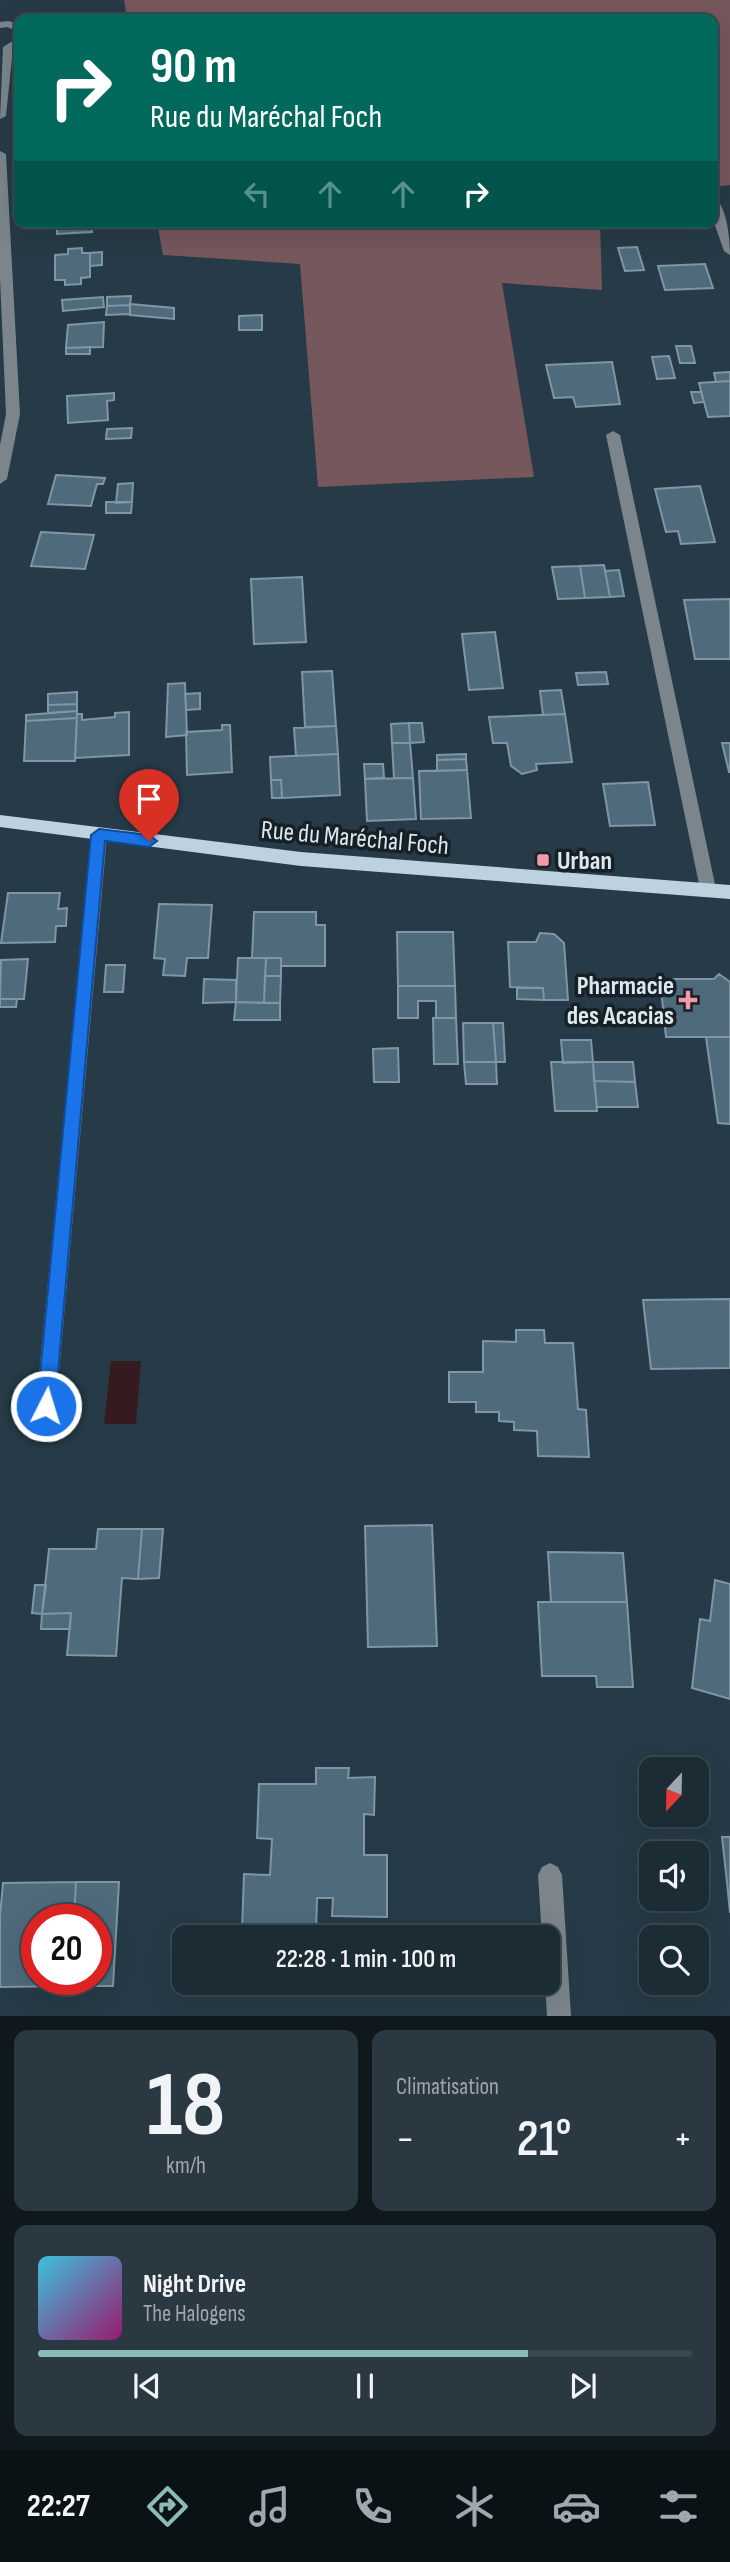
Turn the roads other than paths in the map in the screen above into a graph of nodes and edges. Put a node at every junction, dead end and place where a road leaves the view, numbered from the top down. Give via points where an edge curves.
1 (14, 43) edge
2 (0, 116) edge
3 (0, 154) edge
4 (718, 216) edge
5 (730, 251) edge
6 (613, 435) dead end
7 (0, 479) edge
8 (0, 821) edge
9 (99, 835) junction
10 (708, 889) junction
11 (730, 892) edge
12 (46, 1406) dead end
13 (550, 1875) dead end
14 (559, 2016) edge

1 - 2 street via 8,47
3 - 7 street via 13,414
4 - 5 street
6 - 10 street
8 - 9 main road, Rue du Maréchal Foch
9 - 10 main road, Rue du Maréchal Foch via 301,859
9 - 12 street
10 - 11 main road, Rue du Maréchal Foch
13 - 14 street

